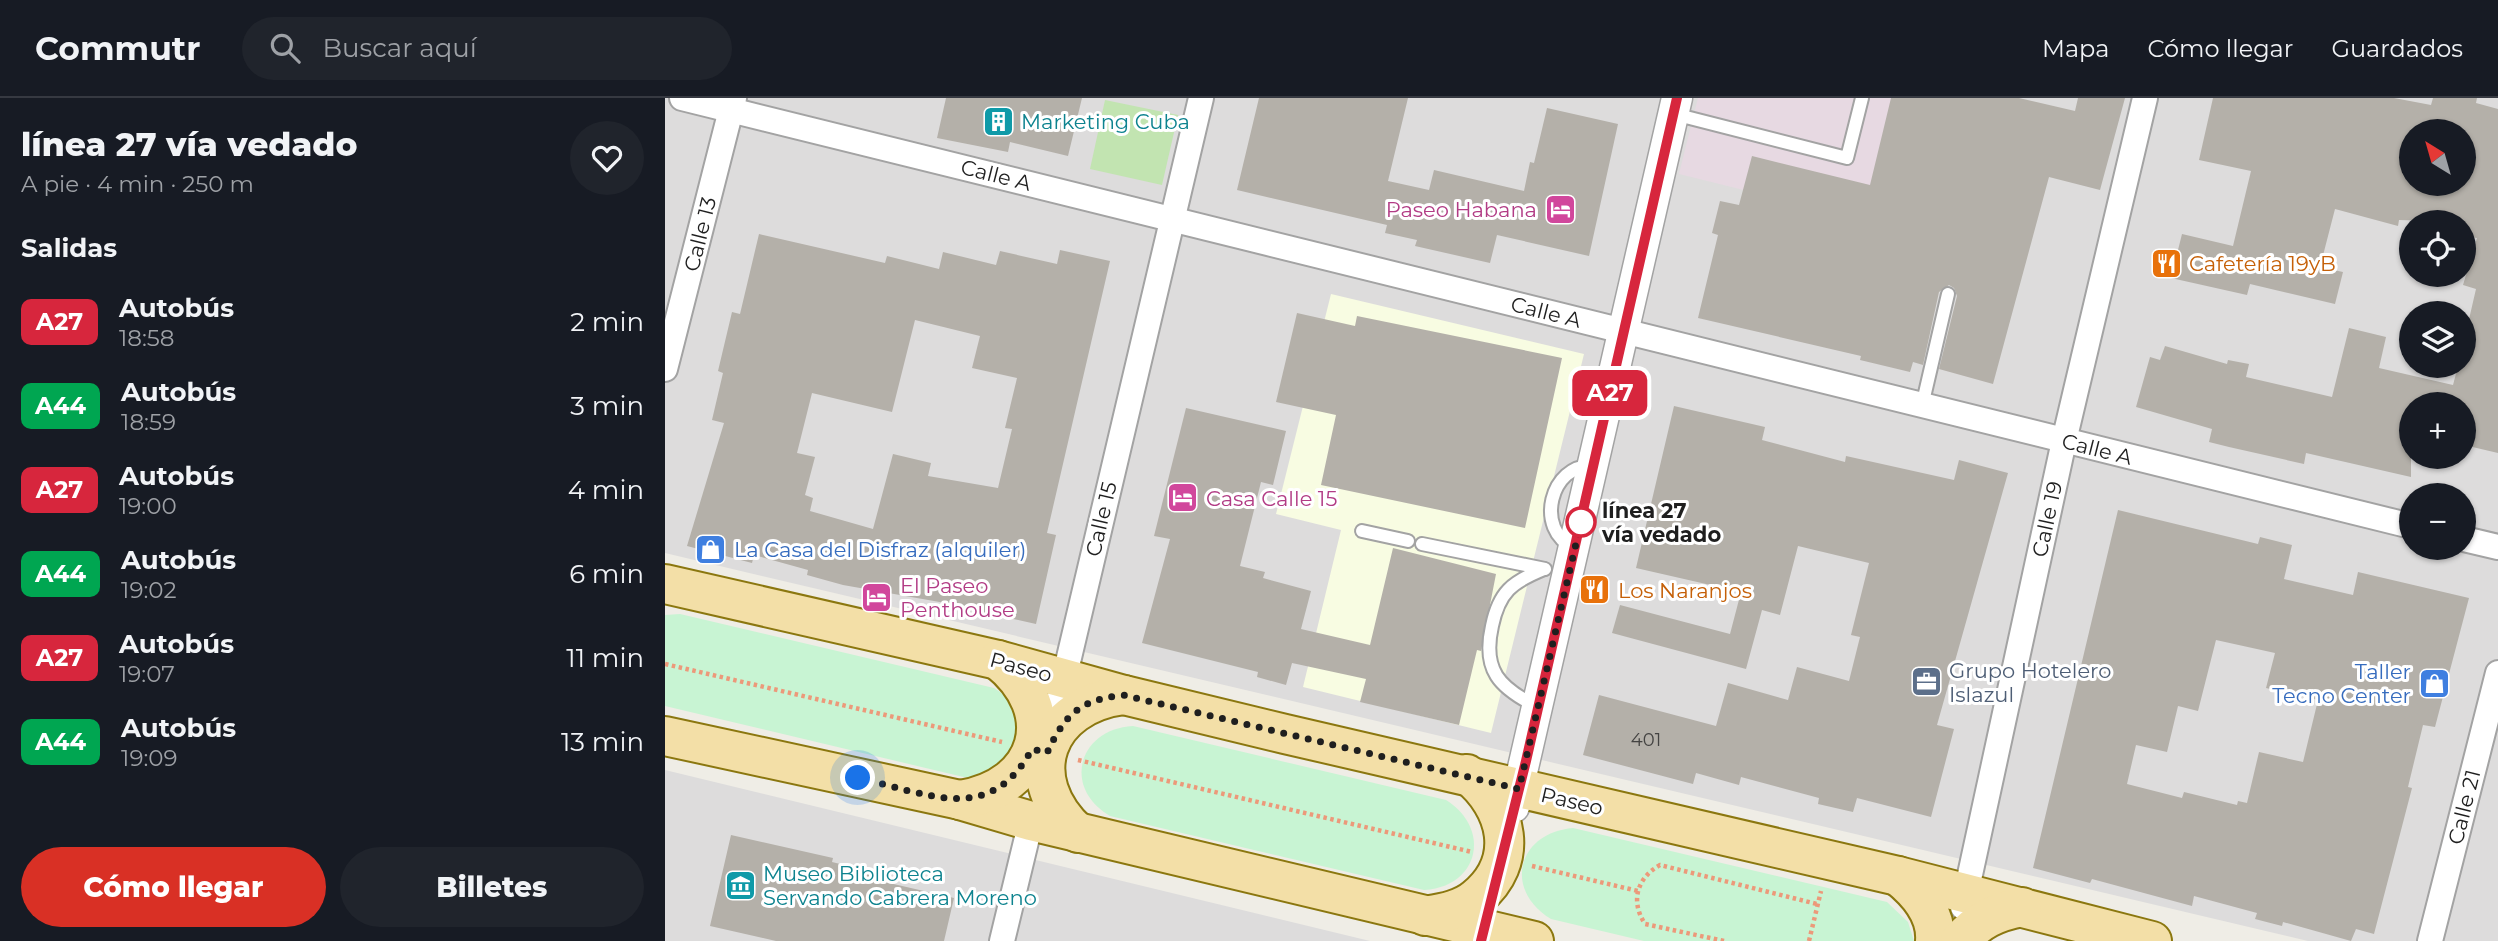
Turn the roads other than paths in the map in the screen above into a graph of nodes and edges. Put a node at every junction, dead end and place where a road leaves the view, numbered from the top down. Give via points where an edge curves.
1 (682, 98) edge
2 (1201, 98) edge
3 (1862, 98) edge
4 (2145, 98) edge
5 (732, 104) edge
6 (1675, 106) edge
7 (1171, 219) junction
8 (1948, 294) dead end
9 (671, 323) edge
10 (1624, 332) junction
11 (665, 369) edge
12 (1922, 406) junction
13 (2064, 442) junction
14 (2399, 523) edge
15 (1362, 531) dead end
16 (1408, 541) dead end
17 (2476, 542) edge
18 (1422, 544) dead end
19 (2498, 547) edge
20 (1563, 564) junction
21 (675, 591) edge
22 (998, 660) junction
23 (2498, 673) edge
24 (1064, 679) junction
25 (1123, 695) junction
26 (1538, 706) junction
27 (668, 736) edge
28 (1040, 751) junction
29 (1467, 774) junction
30 (1519, 789) junction
31 (960, 800) junction
32 (1031, 821) junction
33 (1078, 833) junction
34 (1502, 859) junction
35 (1898, 876) junction
36 (1966, 894) junction
37 (2022, 907) junction
38 (1425, 916) junction
39 (1482, 935) edge
40 (1002, 941) edge
41 (1534, 941) edge
42 (1935, 941) edge
43 (1958, 941) edge
44 (2152, 941) edge
45 (2430, 941) edge

1 - 5 street, Calle A
2 - 7 street, Calle 15
3 - 6 lane via 1847,158
4 - 13 street, Calle 19
5 - 7 street, Calle A
5 - 9 street, Calle 13
6 - 10 street
7 - 10 street, Calle A
7 - 24 street, Calle 15
8 - 12 lane
9 - 11 street, Calle 13
10 - 12 street, Calle A
10 - 20 street via 1593,466
12 - 13 street, Calle A
13 - 14 street, Calle A
13 - 36 street, Calle 19
15 - 16 lane
17 - 19 street
18 - 20 lane
20 - 26 street
20 - 26 lane via 1511,586 1497,602 1486,651 1496,676 1519,698
21 - 22 main road, Paseo
22 - 24 main road, Paseo
22 - 28 main road via 1017,676 1030,696
23 - 45 street, Calle 21
24 - 25 main road, Paseo
24 - 28 street, Calle 15
25 - 28 main road via 1099,698 1077,709
25 - 29 main road, Paseo
26 - 30 street
27 - 31 main road
28 - 31 main road via 1006,785 984,796
28 - 32 street, Calle 15
28 - 33 main road via 1049,796 1061,818
29 - 30 main road, Paseo
29 - 34 main road via 1486,790 1499,810
30 - 34 street
30 - 35 main road, Paseo
31 - 32 main road
32 - 33 main road
32 - 40 street, Calle 15
33 - 38 main road
34 - 38 main road via 1475,900 1453,911
34 - 39 street
35 - 36 main road, Paseo
35 - 42 main road via 1917,891 1930,912
36 - 37 main road, Paseo
36 - 43 street, Calle 19
37 - 43 main road via 1998,911 1976,923
37 - 44 main road, Paseo
38 - 39 main road
39 - 41 main road

